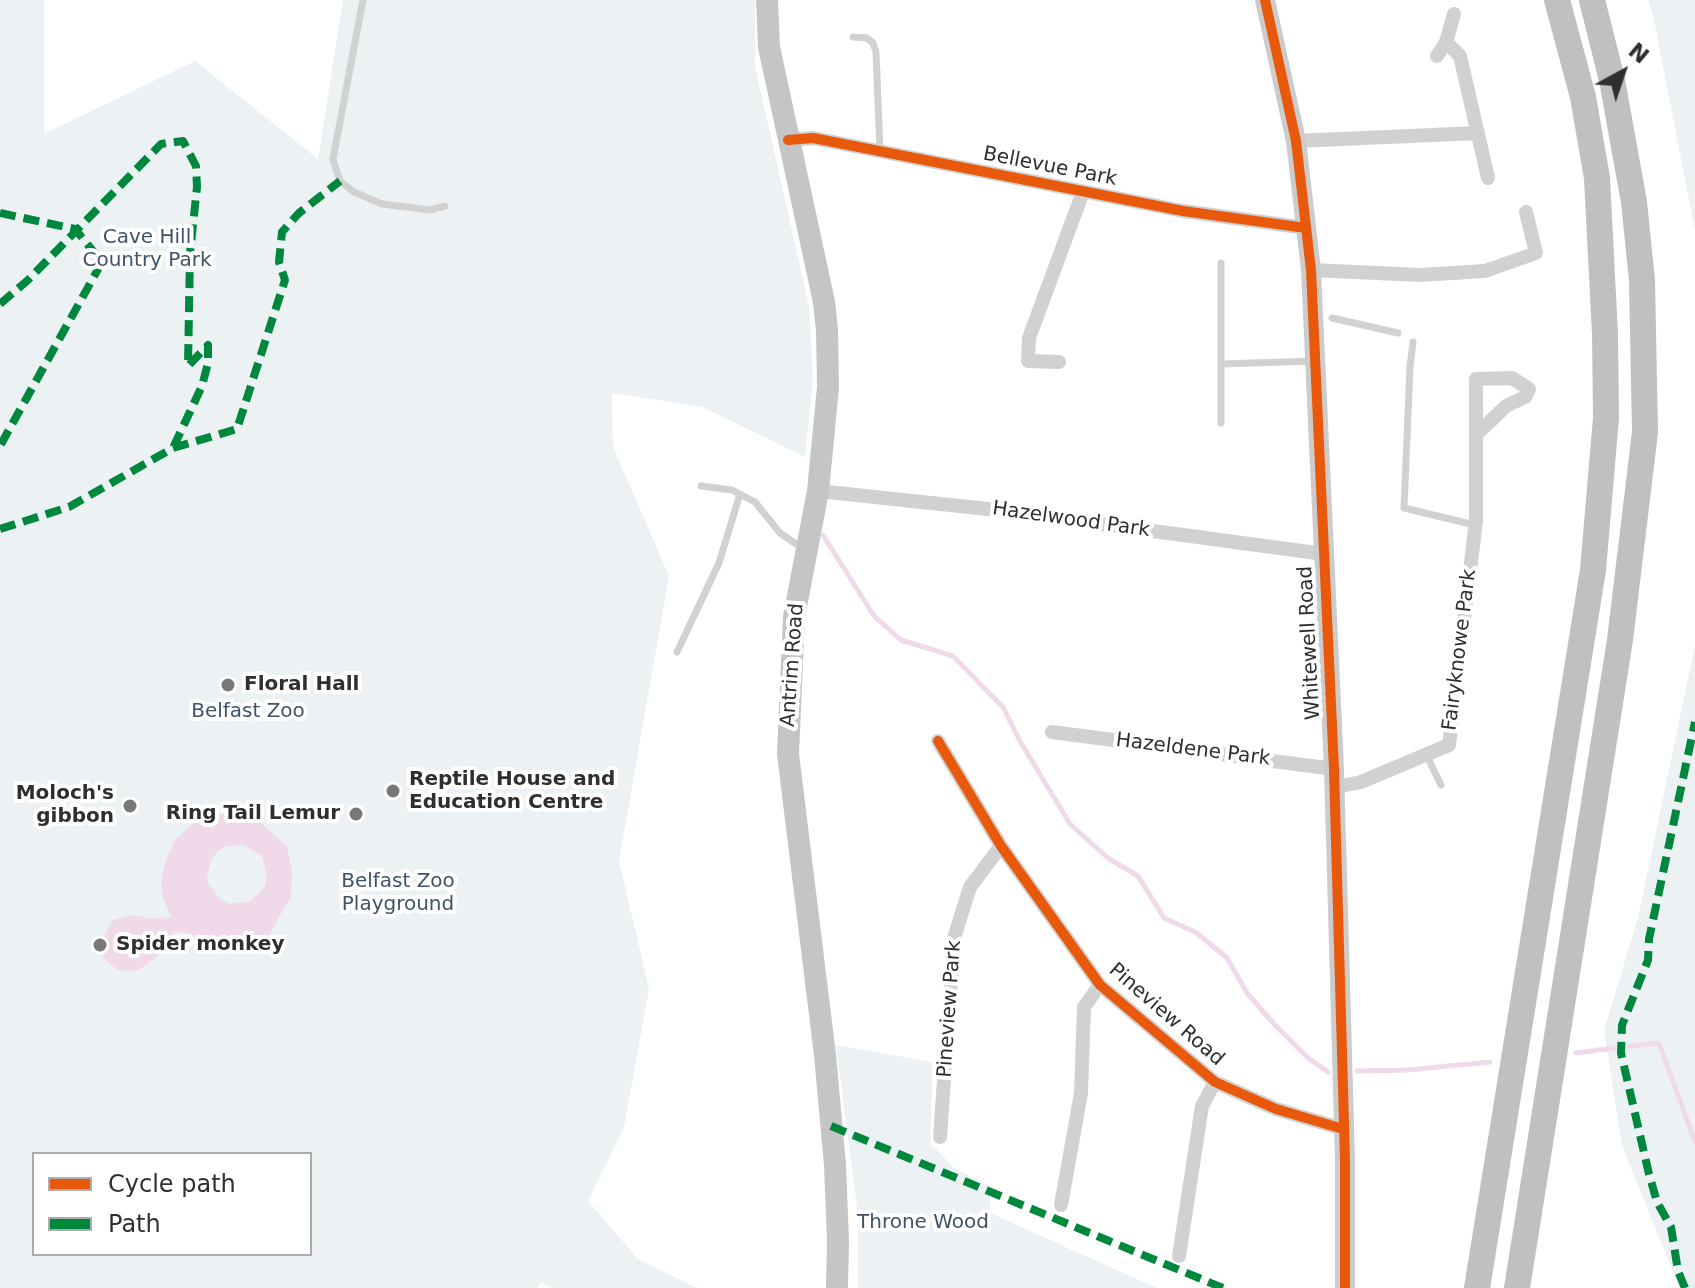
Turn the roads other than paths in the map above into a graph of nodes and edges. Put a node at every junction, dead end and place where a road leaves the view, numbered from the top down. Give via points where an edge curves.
1 (363, 0) edge
2 (767, 0) edge
3 (1265, 0) edge
4 (1557, 0) edge
5 (1592, 0) edge
6 (1454, 14) dead end
7 (853, 37) dead end
8 (1446, 42) junction
9 (1437, 56) dead end
10 (1478, 133) junction
11 (788, 140) junction
12 (1296, 141) junction
13 (880, 152) junction
14 (1488, 178) dead end
15 (1083, 192) junction
16 (445, 206) dead end
17 (1526, 212) dead end
18 (1306, 228) junction
19 (1221, 263) dead end
20 (1311, 270) junction
21 (1332, 318) dead end
22 (1398, 333) dead end
23 (1413, 342) dead end
24 (1315, 361) junction
25 (1059, 362) dead end
26 (1223, 364) junction
27 (1221, 423) dead end
28 (1478, 433) junction
29 (701, 486) dead end
30 (818, 491) junction
31 (740, 494) junction
32 (1475, 525) junction
33 (807, 552) junction
34 (1324, 554) junction
35 (677, 652) dead end
36 (1052, 732) dead end
37 (938, 741) dead end
38 (1426, 754) junction
39 (1335, 778) junction
40 (1441, 785) dead end
41 (1001, 846) junction
42 (1100, 985) junction
43 (1215, 1082) junction
44 (1343, 1129) junction
45 (940, 1137) dead end
46 (1061, 1205) dead end
47 (1179, 1256) dead end
48 (837, 1288) edge
49 (1345, 1288) edge
50 (1477, 1288) edge
51 (1517, 1288) edge

1 - 16 lane via 333,159 340,181 382,204 430,210
2 - 11 main road, Antrim Road via 769,47
3 - 12 street, Whitewell Road
4 - 50 highway via 1583,97 1597,178 1606,418 1593,570
5 - 51 highway via 1634,202 1642,280 1645,432 1620,640
6 - 8 street
7 - 13 lane via 867,38 876,52
8 - 9 street
8 - 10 street via 1460,56
10 - 12 street
10 - 14 street
11 - 13 street, Bellevue Park via 813,138
11 - 30 main road, Antrim Road via 824,302 828,387
12 - 18 street, Whitewell Road
13 - 15 street, Bellevue Park
15 - 18 street, Bellevue Park
15 - 25 street via 1029,338 1028,361
17 - 20 street via 1536,253 1485,271 1421,275
18 - 20 street, Whitewell Road
19 - 26 lane
20 - 24 street, Whitewell Road
21 - 22 lane
23 - 32 lane via 1404,508
24 - 26 lane
24 - 34 street, Whitewell Road
26 - 27 lane
28 - 28 street, Fairyknowe Park via 1476,379 1512,378 1529,389
28 - 32 street, Fairyknowe Park
29 - 31 lane
30 - 33 main road, Antrim Road
30 - 34 street, Hazelwood Park
31 - 33 lane
31 - 35 lane via 719,563
32 - 38 street, Fairyknowe Park via 1449,745
33 - 48 main road, Antrim Road via 794,617 788,754 835,1165
34 - 39 street, Whitewell Road
36 - 39 street, Hazeldene Park
37 - 41 street, Pineview Road
38 - 39 street, Fairyknowe Park via 1361,782
38 - 40 lane
39 - 44 street, Whitewell Road
41 - 42 street, Pineview Road
41 - 45 street, Pineview Park via 970,887 954,938
42 - 43 street, Pineview Road
42 - 46 street via 1084,1007 1081,1093
43 - 44 street, Pineview Road via 1276,1109
43 - 47 street via 1202,1106
44 - 49 street, Whitewell Road

